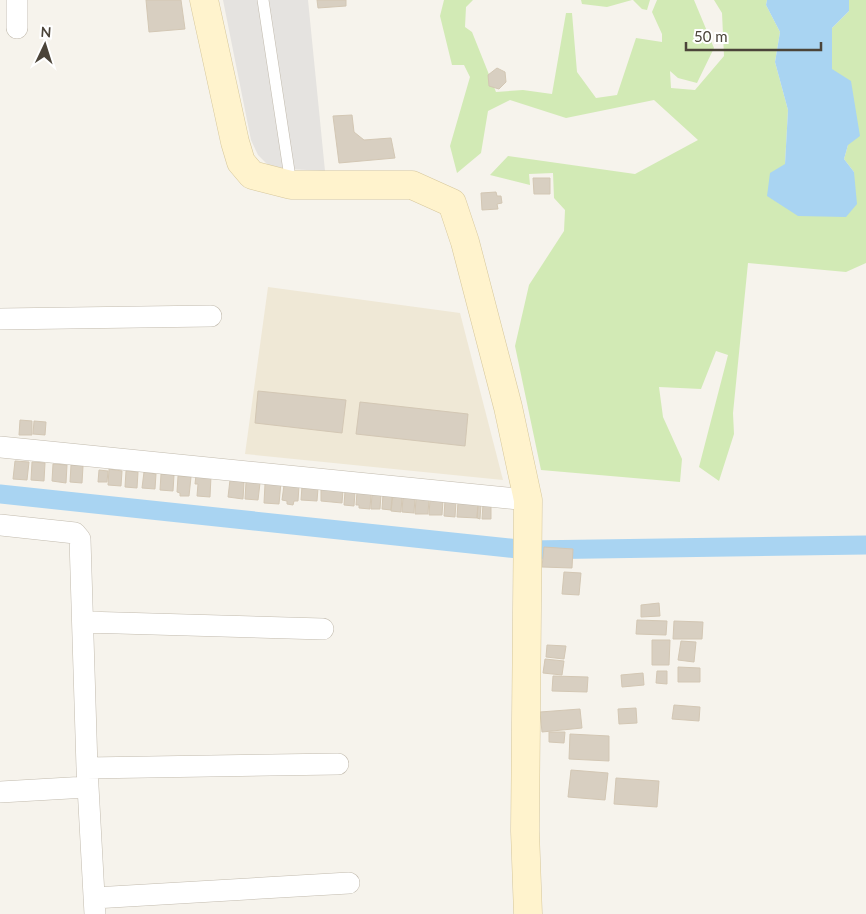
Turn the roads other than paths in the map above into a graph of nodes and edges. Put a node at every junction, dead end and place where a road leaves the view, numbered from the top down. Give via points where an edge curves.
1 (17, 0) edge
2 (204, 0) edge
3 (263, 0) edge
4 (17, 28) dead end
5 (291, 185) junction
6 (211, 316) dead end
7 (0, 319) edge
8 (0, 447) edge
9 (528, 500) junction
10 (0, 525) edge
11 (84, 622) junction
12 (323, 629) dead end
13 (338, 764) dead end
14 (87, 777) junction
15 (0, 792) edge
16 (349, 883) dead end
17 (95, 906) edge
18 (528, 914) edge

1 - 4 street
2 - 5 street via 241,162 252,175
3 - 5 lane
5 - 9 street via 412,185 452,203 488,331
6 - 7 street
8 - 9 street
9 - 18 street via 525,831
10 - 11 street via 75,533 80,539
11 - 12 street
11 - 14 street
13 - 14 street
14 - 15 street
14 - 17 street
16 - 17 street

